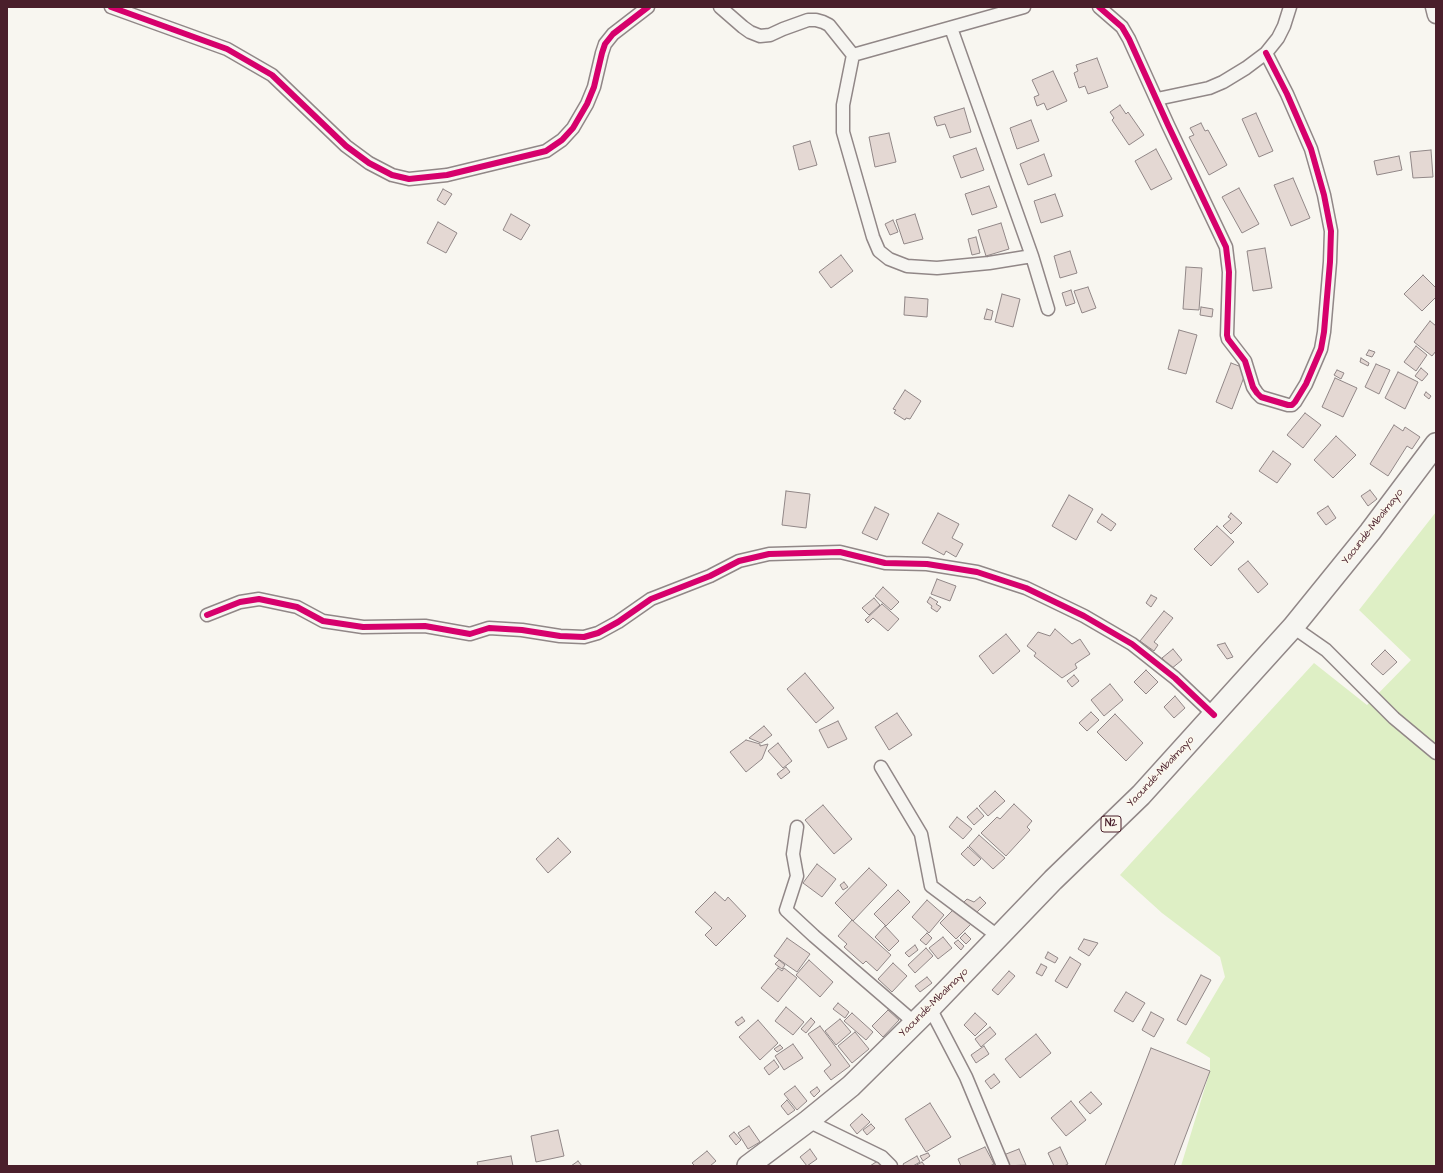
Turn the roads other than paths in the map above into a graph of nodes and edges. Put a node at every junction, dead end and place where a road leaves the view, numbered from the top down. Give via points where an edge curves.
1 (111, 7) edge
2 (648, 7) edge
3 (720, 7) edge
4 (1024, 7) edge
5 (1099, 7) edge
6 (1290, 7) edge
7 (1434, 7) edge
8 (1436, 15) edge
9 (951, 28) junction
10 (1266, 53) junction
11 (853, 55) junction
12 (1156, 99) junction
13 (1032, 256) junction
14 (1048, 308) dead end
15 (1436, 444) edge
16 (207, 615) dead end
17 (1293, 627) junction
18 (1214, 715) junction
19 (1436, 753) edge
20 (881, 767) dead end
21 (797, 827) dead end
22 (999, 937) junction
23 (930, 1008) junction
24 (915, 1023) junction
25 (808, 1121) junction
26 (748, 1166) edge
27 (890, 1166) edge
28 (1003, 1166) edge

1 - 2 street via 227,49 272,75 346,146 368,163 392,175 409,179 448,175 546,151 562,140 573,128 592,92 605,44 613,34
3 - 11 street via 746,29 760,36 770,35 808,20 823,22 829,25
4 - 9 street
5 - 12 street via 1122,27
6 - 10 street via 1278,38
7 - 8 main road
9 - 11 street
9 - 13 street
10 - 12 street via 1234,75 1209,88
10 - 12 street via 1311,149 1331,231 1324,332 1306,384 1292,405 1261,397 1257,393 1245,361 1228,339 1229,272 1226,247
11 - 13 street via 843,105 843,132 879,251 889,259 907,266 937,268
13 - 14 street
15 - 17 highway, Yaoundé-Mbalmayo / N2 via 1370,532
16 - 18 street via 240,602 259,599 297,607 323,621 363,627 425,626 470,634 489,628 584,637 618,622 651,599 710,576 739,561 769,554 840,552 885,563 927,564 976,572 1026,588 1084,616 1132,644 1175,678
17 - 18 highway, Yaoundé-Mbalmayo / N2
17 - 19 street via 1326,650 1394,718
18 - 22 highway, Yaoundé-Mbalmayo / N2 via 1142,795 1053,880
20 - 22 street via 921,834 931,886
21 - 24 street via 793,854 797,876 786,910
22 - 23 highway, Yaoundé-Mbalmayo / N2
23 - 24 highway, Yaoundé-Mbalmayo / N2
23 - 28 street via 966,1077
24 - 25 highway, Yaoundé-Mbalmayo / N2 via 851,1086
25 - 26 highway, Yaoundé-Mbalmayo / N2
25 - 27 street via 882,1157

